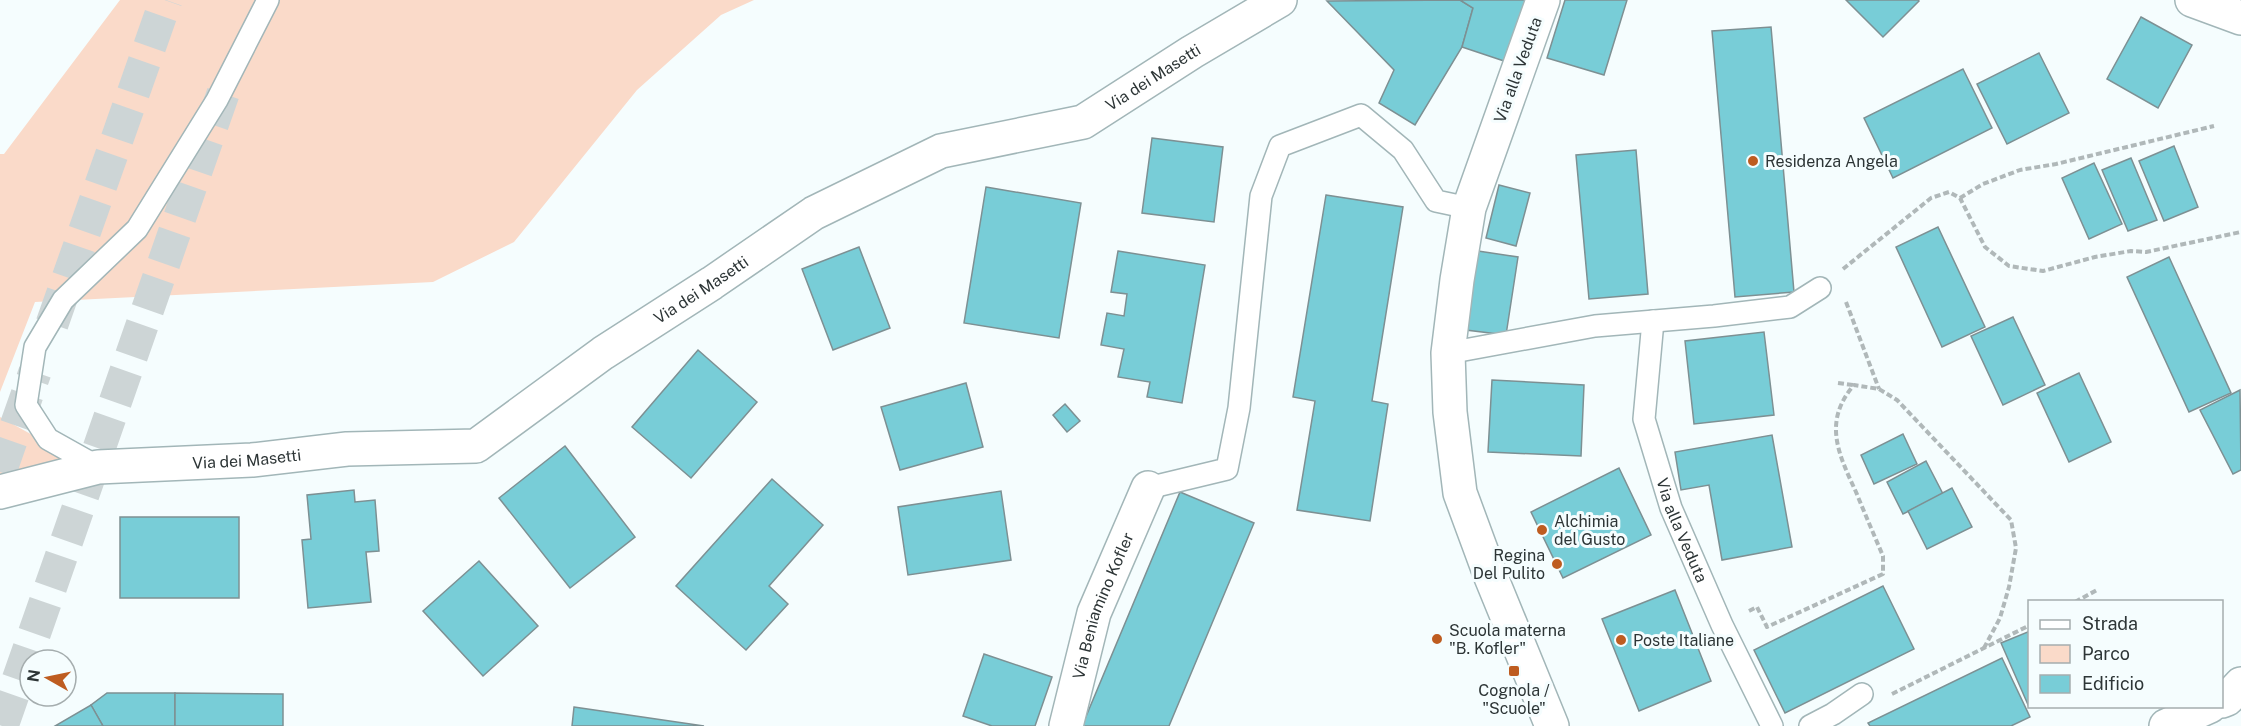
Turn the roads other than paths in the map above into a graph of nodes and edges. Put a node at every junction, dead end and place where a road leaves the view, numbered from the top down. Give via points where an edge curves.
1 (268, 0) edge
2 (1280, 0) edge
3 (1543, 0) edge
4 (2192, 0) edge
5 (2241, 18) edge
6 (1469, 208) junction
7 (1820, 288) road end
8 (1653, 321) junction
9 (1448, 353) junction
10 (98, 467) junction
11 (1148, 488) joint
12 (0, 492) edge
13 (1862, 694) road end
14 (2209, 708) edge
15 (1066, 726) edge
16 (1552, 726) edge
17 (1772, 726) edge
18 (1810, 726) edge
19 (2166, 726) edge

1 - 10 lane via 217,100 137,229 63,300 35,347 26,405 48,440
2 - 10 street, Via dei Masetti via 1083,122 941,151 814,213 603,353 476,446 347,450 252,460
3 - 6 street, Via alla Veduta
4 - 5 street
6 - 9 street, Via alla Veduta
6 - 11 lane via 1436,201 1403,150 1361,116 1280,146 1261,196 1239,408 1227,469
7 - 8 lane via 1790,307
8 - 9 lane via 1595,326
8 - 17 lane, Via alla Veduta via 1644,419 1671,508
9 - 16 street, Via alla Veduta via 1460,493
10 - 12 street, Via dei Masetti
11 - 15 street, Via Beniamino Kofler via 1094,613
13 - 18 lane
14 - 19 street

